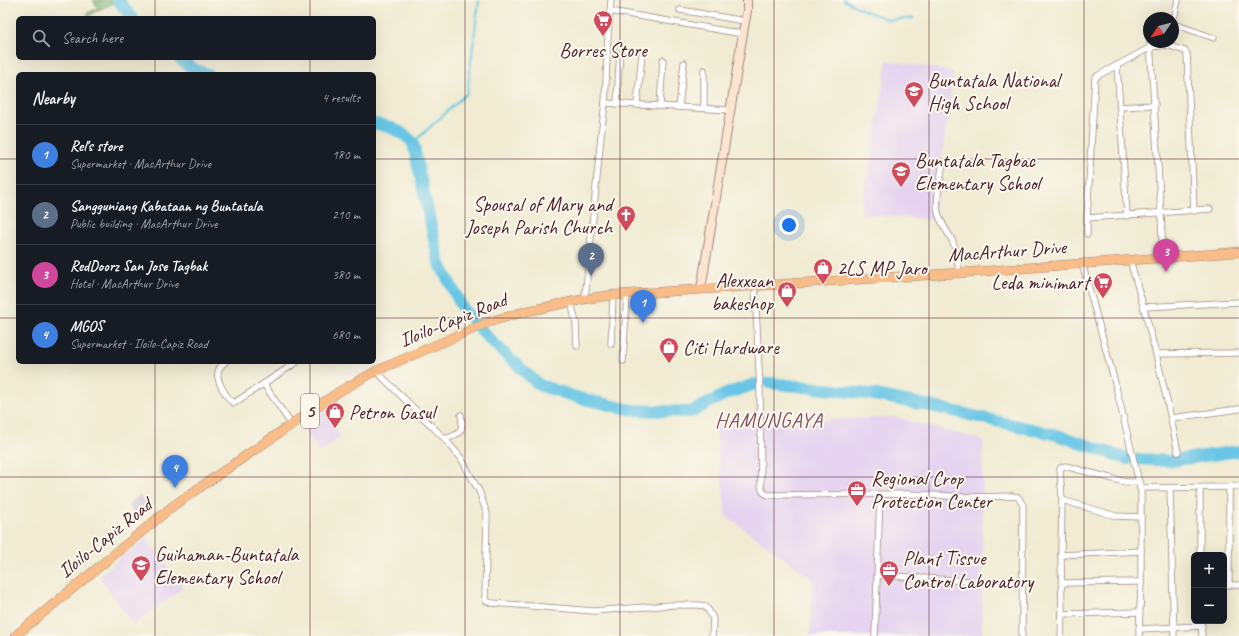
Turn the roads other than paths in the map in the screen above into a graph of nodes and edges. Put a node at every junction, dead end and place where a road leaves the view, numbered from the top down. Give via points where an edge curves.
1 (611, 0) edge
2 (747, 0) edge
3 (1178, 0) edge
4 (680, 10) dead end
5 (610, 11) junction
6 (1176, 12) edge
7 (745, 21) junction
8 (1179, 26) edge
9 (743, 34) junction
10 (1214, 38) dead end
11 (1145, 48) edge
12 (1151, 48) edge
13 (1173, 48) edge
14 (620, 49) dead end
15 (642, 54) dead end
16 (663, 60) dead end
17 (684, 63) dead end
18 (1117, 65) junction
19 (704, 70) dead end
20 (605, 103) junction
21 (617, 104) junction
22 (637, 105) junction
23 (1155, 105) junction
24 (660, 106) junction
25 (679, 107) junction
26 (1120, 107) junction
27 (704, 108) junction
28 (731, 110) junction
29 (944, 163) dead end
30 (1210, 209) dead end
31 (1194, 211) junction
32 (1161, 214) junction
33 (1127, 216) junction
34 (1087, 218) junction
35 (1087, 234) dead end
36 (1239, 252) edge
37 (1163, 257) junction
38 (1130, 260) junction
39 (1082, 263) junction
40 (959, 273) junction
41 (755, 286) junction
42 (701, 289) junction
43 (627, 294) junction
44 (613, 295) junction
45 (586, 299) junction
46 (571, 302) junction
47 (1239, 302) edge
48 (1144, 307) junction
49 (611, 344) dead end
50 (577, 346) dead end
51 (1239, 353) edge
52 (1156, 354) junction
53 (623, 361) dead end
54 (224, 364) edge
55 (294, 364) edge
56 (376, 371) junction
57 (264, 384) junction
58 (1239, 409) edge
59 (460, 415) dead end
60 (1172, 418) junction
61 (291, 424) junction
62 (446, 439) junction
63 (1178, 452) dead end
64 (1139, 485) junction
65 (1239, 486) edge
66 (1229, 487) junction
67 (1170, 488) junction
68 (1200, 488) junction
69 (880, 494) junction
70 (1062, 500) junction
71 (1141, 517) junction
72 (1141, 551) junction
73 (1200, 552) edge
74 (1227, 552) edge
75 (1061, 555) junction
76 (877, 575) junction
77 (967, 581) dead end
78 (1141, 582) junction
79 (1062, 584) junction
80 (1239, 584) edge
81 (1227, 585) edge
82 (1140, 612) junction
83 (1062, 614) junction
84 (1201, 624) edge
85 (1174, 627) junction
86 (1139, 629) junction
87 (15, 636) edge
88 (712, 636) edge
89 (875, 636) edge
90 (1022, 636) edge
91 (1061, 636) edge
92 (1139, 636) edge
93 (1174, 636) edge
94 (1202, 636) edge

1 - 5 street
2 - 7 street
3 - 6 street
4 - 7 street
5 - 9 street
5 - 20 street
7 - 9 street
8 - 10 street
9 - 28 street
11 - 18 street
12 - 23 street
13 - 31 street via 1187,54
14 - 21 street
15 - 22 street
16 - 24 street
17 - 25 street
18 - 26 street
18 - 34 street via 1095,78
19 - 27 street
20 - 21 street
20 - 45 street
21 - 22 street
22 - 24 street
23 - 26 street
23 - 32 street
24 - 25 street
25 - 27 street
26 - 33 street
27 - 28 street
28 - 42 street
29 - 40 street via 937,210 956,248
30 - 31 street
31 - 32 street
32 - 33 street
32 - 37 street
33 - 34 street
34 - 35 street
36 - 37 main road, MacArthur Drive / 5
37 - 38 main road, MacArthur Drive / 5
38 - 39 main road, MacArthur Drive / 5
38 - 48 street
39 - 40 main road, MacArthur Drive / 5
39 - 64 street via 1116,383
40 - 41 main road, MacArthur Drive / 5
41 - 42 main road, MacArthur Drive / 5
41 - 69 street via 763,492 768,495
42 - 43 main road, MacArthur Drive / 5
43 - 44 main road, MacArthur Drive / 5
43 - 53 street
44 - 45 main road, MacArthur Drive / 5
44 - 49 street
45 - 46 main road, Iloilo-Capiz Road / 5
46 - 50 street via 576,323
46 - 56 main road, Iloilo-Capiz Road / 5 via 489,322
47 - 48 street
48 - 52 street
51 - 52 street
52 - 60 street
54 - 57 street via 218,376 222,389 233,403
55 - 57 street
56 - 61 main road, Iloilo-Capiz Road / 5 via 340,391
56 - 62 street
57 - 61 street
58 - 60 street
59 - 62 street via 462,429 453,437
60 - 63 street
61 - 87 main road, Iloilo-Capiz Road / 5 via 173,506
62 - 88 street via 461,458 480,491 487,514 485,598 488,602 594,611 699,604 705,606 713,619
64 - 67 street
64 - 70 street via 1065,466 1060,469
64 - 71 street
65 - 66 street
66 - 68 street
66 - 74 street
67 - 68 street
67 - 85 street
68 - 73 street
69 - 76 street
69 - 90 street via 1018,497 1023,505
70 - 71 street via 1116,516
70 - 75 street
71 - 72 street
72 - 75 street
72 - 78 street
75 - 79 street
76 - 77 street
76 - 89 street
78 - 79 street
78 - 82 street
79 - 83 street
80 - 81 street
82 - 83 street
82 - 86 street
83 - 91 street
84 - 85 street
84 - 94 street
85 - 86 street
85 - 93 street
86 - 92 street

